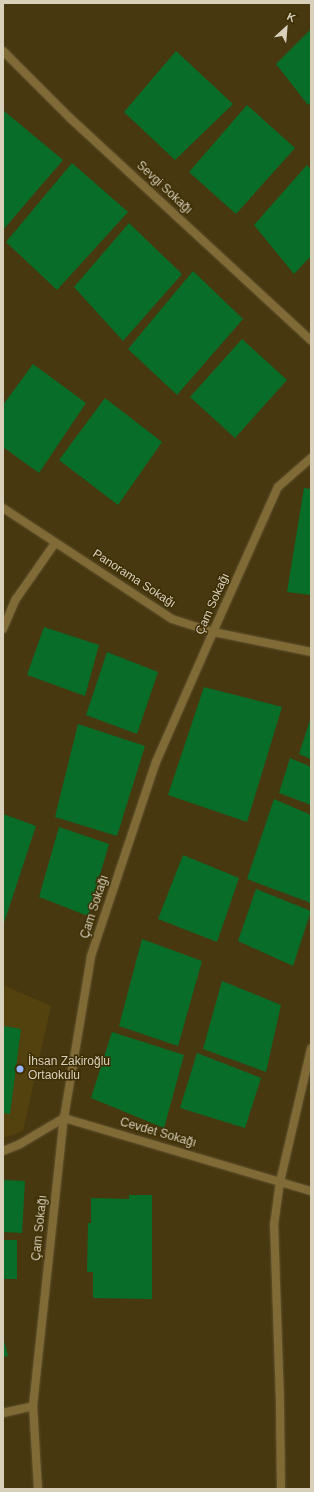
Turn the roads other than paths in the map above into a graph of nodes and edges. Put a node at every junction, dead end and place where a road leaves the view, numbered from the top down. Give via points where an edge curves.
1 (3, 51) edge
2 (311, 340) edge
3 (311, 458) edge
4 (3, 508) edge
5 (56, 542) junction
6 (3, 629) edge
7 (213, 632) junction
8 (311, 652) edge
9 (311, 1050) edge
10 (64, 1118) junction
11 (3, 1150) edge
12 (280, 1182) junction
13 (311, 1191) edge
14 (33, 1406) junction
15 (3, 1413) edge
16 (38, 1489) edge
17 (281, 1489) edge

1 - 2 street, Sevgi Sokağı via 70,118
3 - 7 street, Çam Sokağı via 278,487
4 - 5 street, Panorama Sokağı
5 - 6 street via 16,599
5 - 7 street, Panorama Sokağı via 172,619
7 - 8 street, Panorama Sokağı
7 - 10 street, Çam Sokağı via 156,762 91,956
9 - 12 street
10 - 11 street via 20,1144
10 - 12 street, Cevdet Sokağı
10 - 14 street, Çam Sokağı
12 - 13 street, Cevdet Sokağı
12 - 17 street via 274,1225
14 - 15 street
14 - 16 street, Çam Sokağı

